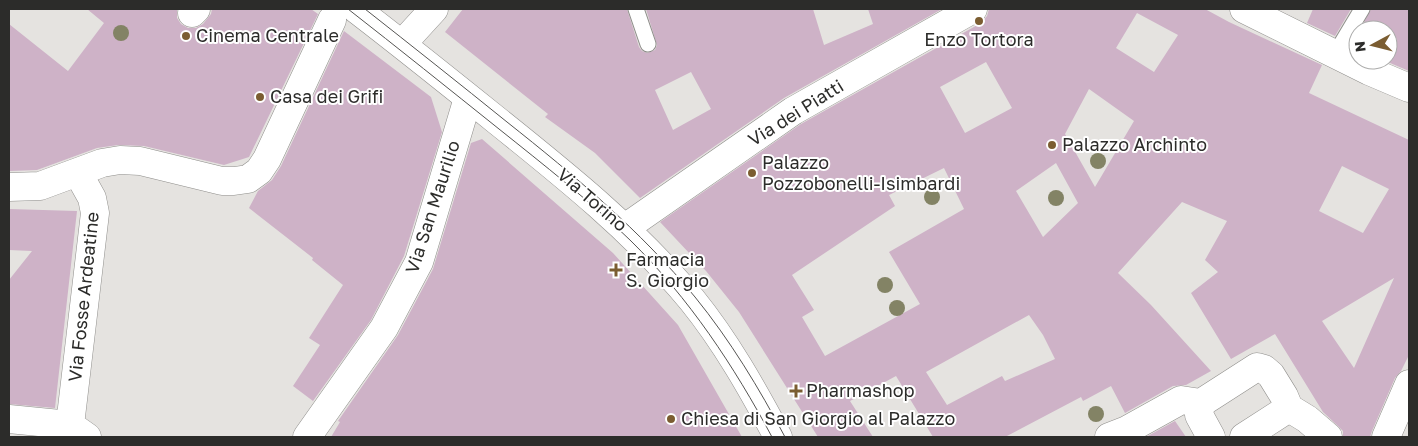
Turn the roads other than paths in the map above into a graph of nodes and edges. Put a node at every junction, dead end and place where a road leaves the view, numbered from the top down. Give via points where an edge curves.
1 (356, 9) edge
2 (434, 9) edge
3 (636, 9) edge
4 (973, 9) edge
5 (1244, 9) edge
6 (1362, 9) edge
7 (332, 20) dead end
8 (402, 44) junction
9 (648, 44) dead end
10 (1335, 54) junction
11 (1409, 88) edge
12 (468, 98) junction
13 (78, 173) junction
14 (9, 187) edge
15 (625, 228) junction
16 (1409, 384) edge
17 (1200, 403) junction
18 (1288, 408) junction
19 (9, 420) edge
20 (78, 431) edge
21 (307, 437) edge
22 (778, 437) edge
23 (1109, 437) edge
24 (1211, 437) edge
25 (1244, 437) edge
26 (1328, 437) edge
27 (1386, 437) edge

1 - 8 street, Via Torino
2 - 8 street
3 - 9 lane
4 - 15 street, Via dei Piatti via 793,111
5 - 10 street
6 - 10 lane
7 - 13 street via 267,160 248,179 222,181 140,161 120,160
8 - 12 street, Via Torino
10 - 11 street
12 - 15 street, Via Torino
12 - 21 street, Via San Maurilio via 420,262 384,328
13 - 14 street via 40,186
13 - 20 street, Via Fosse Ardeatine via 92,198 95,213
15 - 22 street, Via Torino via 704,317 750,386
16 - 27 street
17 - 18 street via 1257,367 1271,375
17 - 23 street via 1181,400
17 - 24 street via 1198,415
18 - 25 street
18 - 26 street via 1308,419
19 - 20 street

